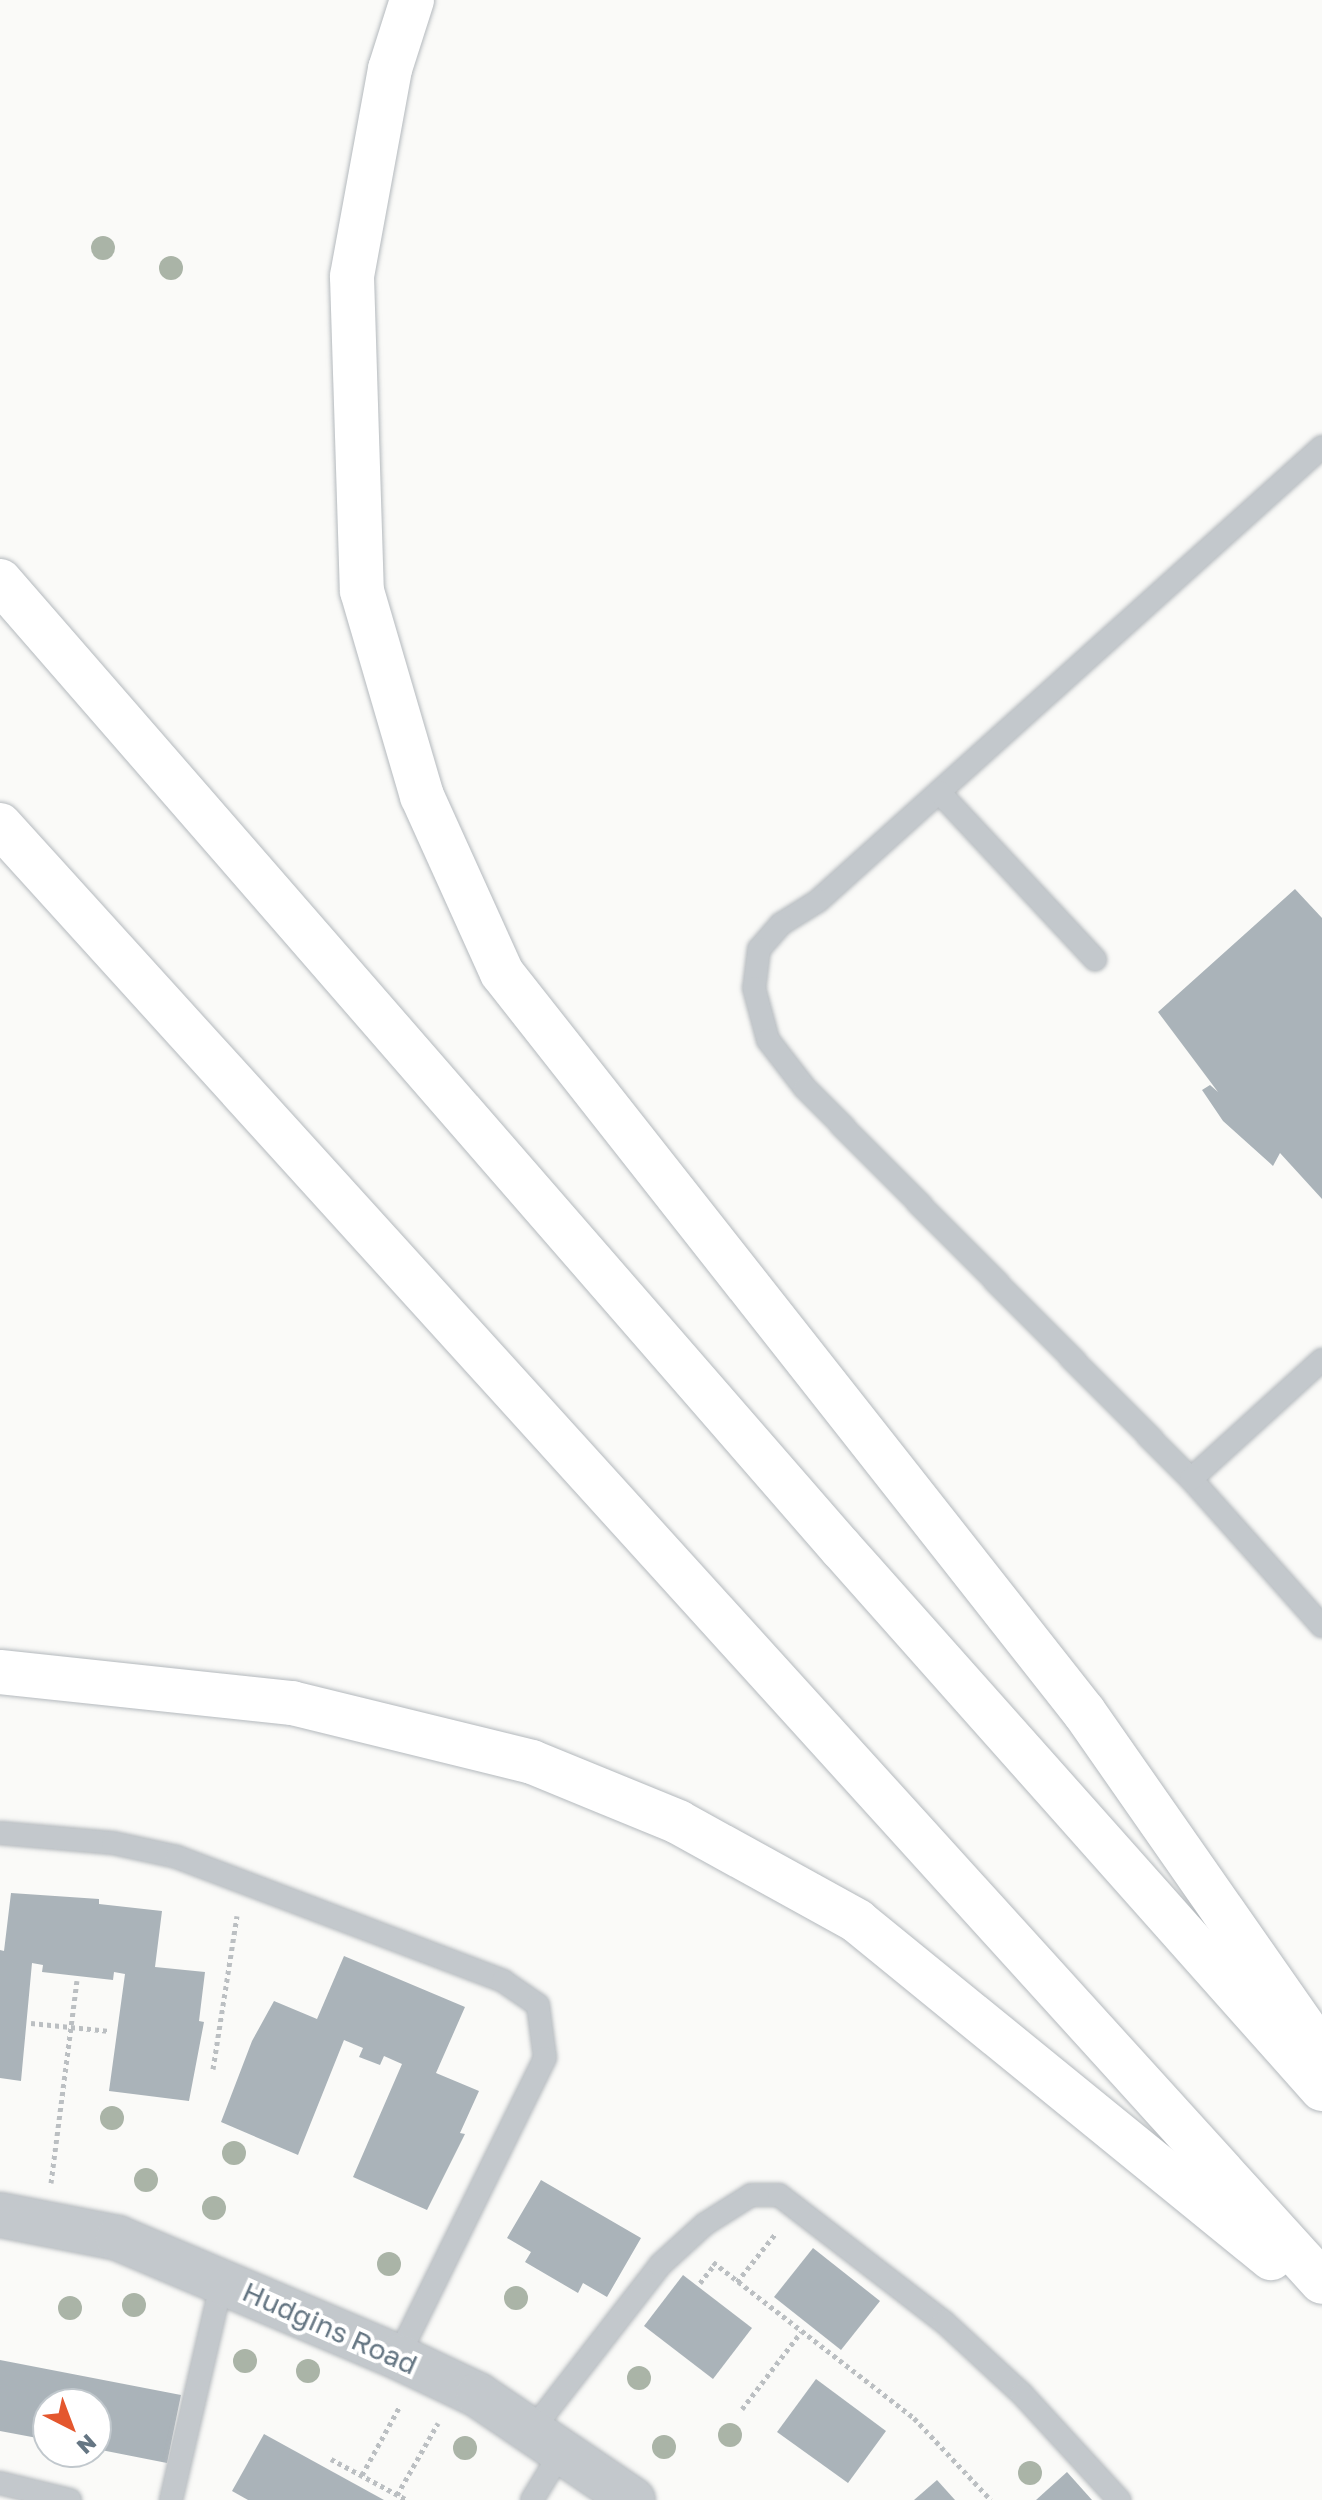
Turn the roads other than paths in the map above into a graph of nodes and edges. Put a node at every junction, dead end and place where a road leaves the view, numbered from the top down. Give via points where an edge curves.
1 (412, 0) edge
2 (1322, 447) edge
3 (0, 581) edge
4 (939, 792) junction
5 (0, 825) edge
6 (1095, 959) dead end
7 (1322, 1360) edge
8 (1191, 1479) junction
9 (1322, 1626) edge
10 (0, 1672) edge
11 (0, 1833) edge
12 (1322, 2053) edge
13 (1322, 2089) edge
14 (0, 2215) edge
15 (222, 2281) junction
16 (1322, 2282) edge
17 (1322, 2299) edge
18 (409, 2362) junction
19 (548, 2439) junction
20 (0, 2483) edge
21 (70, 2500) edge
22 (171, 2500) edge
23 (532, 2500) edge
24 (633, 2500) edge
25 (1119, 2500) edge

1 - 12 highway via 390,69 352,277 362,591 422,796 502,973 1084,1712
2 - 4 lane
3 - 13 highway via 841,1548
4 - 6 lane
4 - 8 lane via 818,901 781,924 759,949 754,988 768,1040 805,1088 950,1240
5 - 16 highway
7 - 8 lane
8 - 9 lane
10 - 17 highway via 292,1703 532,1762 678,1822 857,1921
11 - 18 lane via 113,1843 177,1857 503,1981 538,2005 545,2058
14 - 15 street, Hudgins Road via 118,2238
15 - 18 street, Hudgins Road
15 - 22 lane
18 - 19 street, Hudgins Road
19 - 23 lane
19 - 24 street, Hudgins Road
19 - 25 lane via 660,2265 751,2195 779,2195 944,2322 1022,2394
20 - 21 lane

